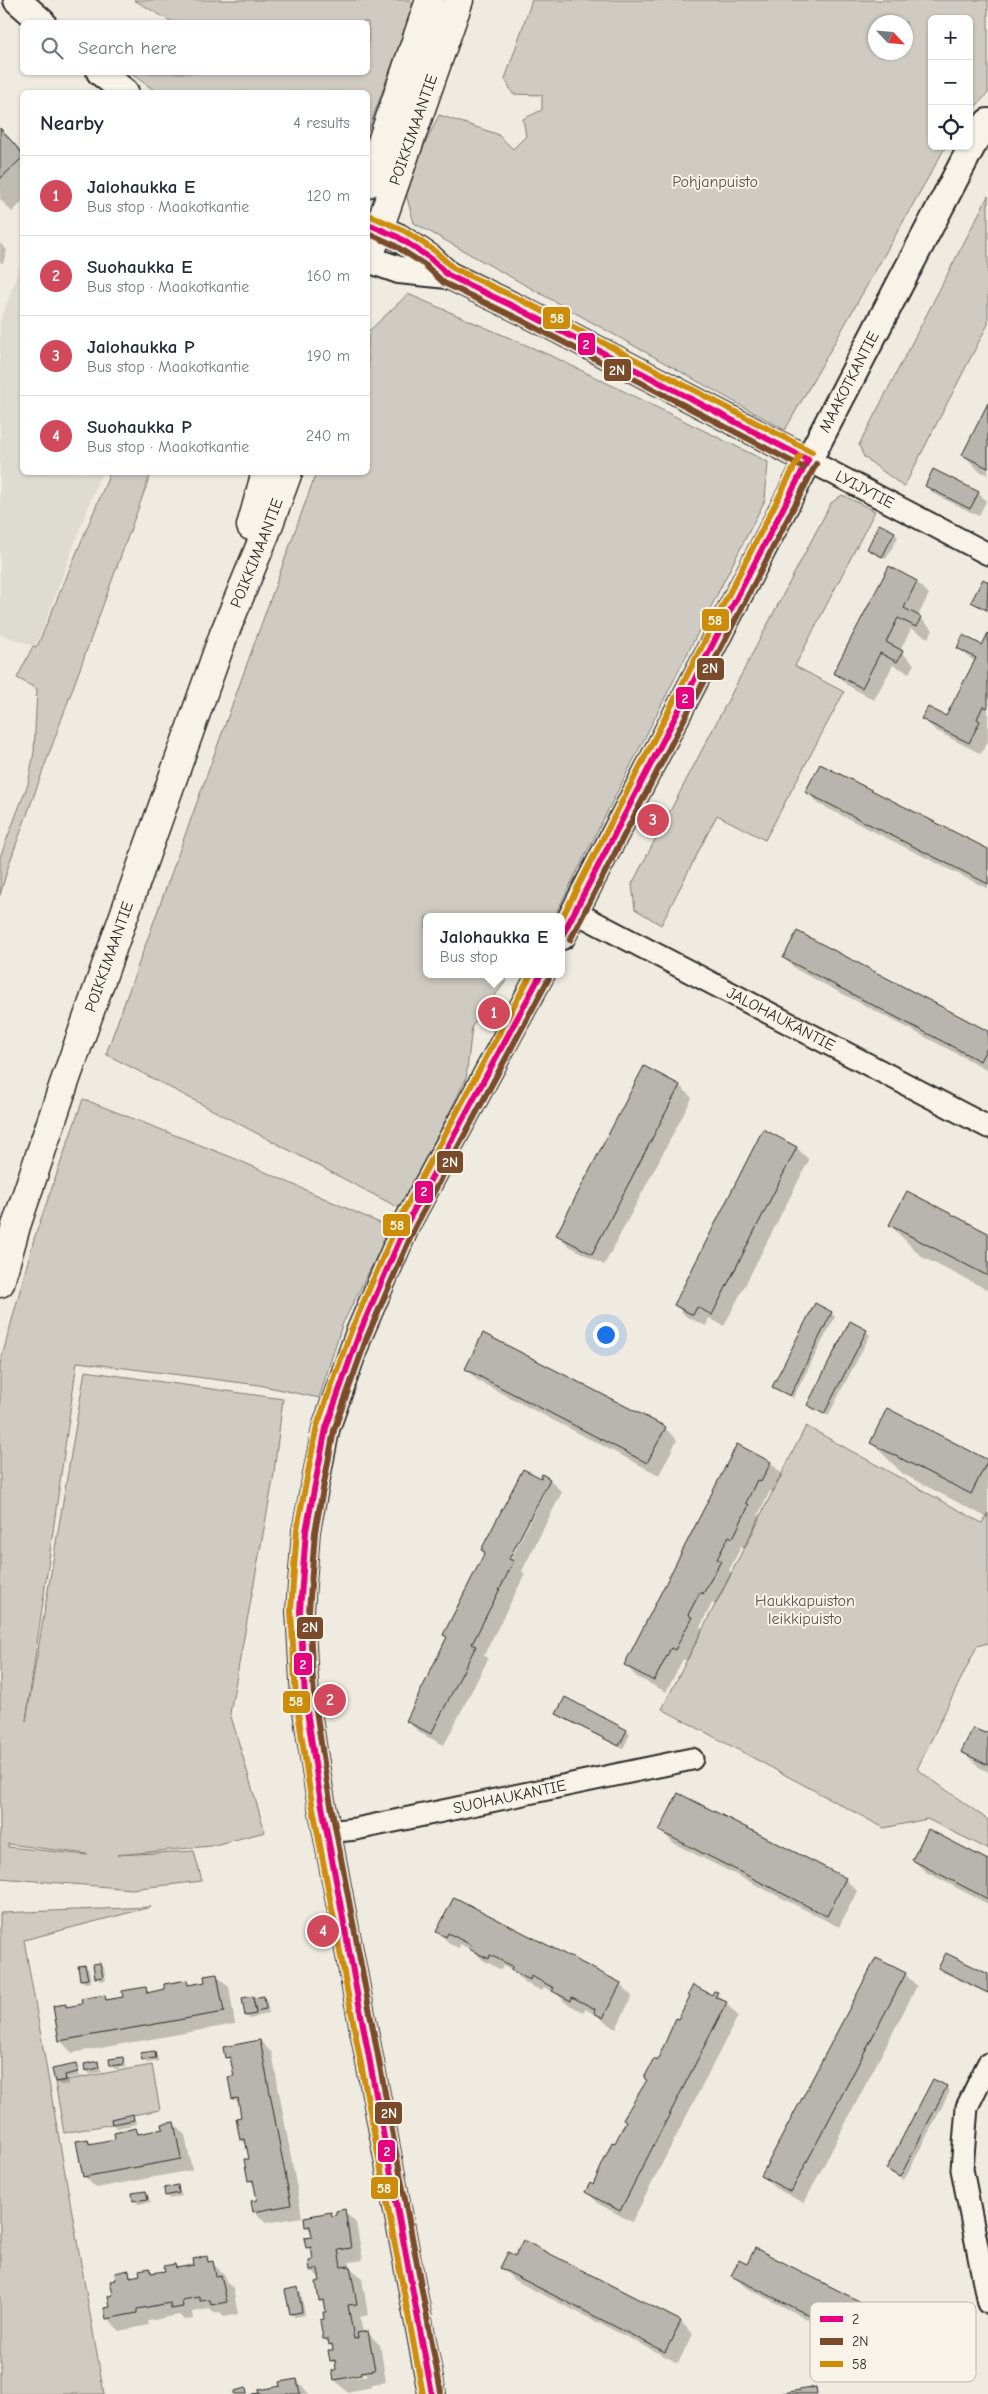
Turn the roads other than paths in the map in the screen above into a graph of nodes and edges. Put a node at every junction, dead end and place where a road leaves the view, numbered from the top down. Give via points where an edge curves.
1 (17, 0) edge
2 (430, 0) edge
3 (459, 0) edge
4 (40, 20) edge
5 (104, 75) edge
6 (122, 90) edge
7 (988, 122) edge
8 (370, 177) edge
9 (373, 227) edge
10 (370, 247) edge
11 (370, 261) edge
12 (448, 275) junction
13 (808, 460) junction
14 (265, 475) edge
15 (287, 475) edge
16 (988, 554) edge
17 (224, 634) junction
18 (575, 912) junction
19 (565, 930) edge
20 (539, 978) edge
21 (988, 1127) edge
22 (0, 1282) edge
23 (692, 1759) dead end
24 (327, 1832) junction
25 (988, 2064) edge
26 (988, 2303) edge
27 (432, 2394) edge

1 - 4 street
2 - 8 main road, POIKKIMAANTIE
3 - 9 main road, POIKKIMAANTIE
5 - 6 street
7 - 13 street, MAAKOTKANTIE via 972,146
9 - 10 main road, POIKKIMAANTIE
9 - 12 street, LYIJYTIE via 398,237 430,258
11 - 12 street, LYIJYTIE via 399,270
12 - 13 street, LYIJYTIE
13 - 16 street, LYIJYTIE
13 - 18 street, MAAKOTKANTIE
14 - 17 main road, POIKKIMAANTIE
15 - 17 main road, POIKKIMAANTIE
17 - 22 main road, POIKKIMAANTIE via 64,1084
18 - 19 street, MAAKOTKANTIE
18 - 21 street, JALOHAUKANTIE
20 - 24 street via 406,1223 359,1334 326,1428 306,1530 300,1611 305,1698
23 - 24 street, SUOHAUKANTIE via 356,1829
24 - 27 street
25 - 26 street via 967,2107 962,2169

